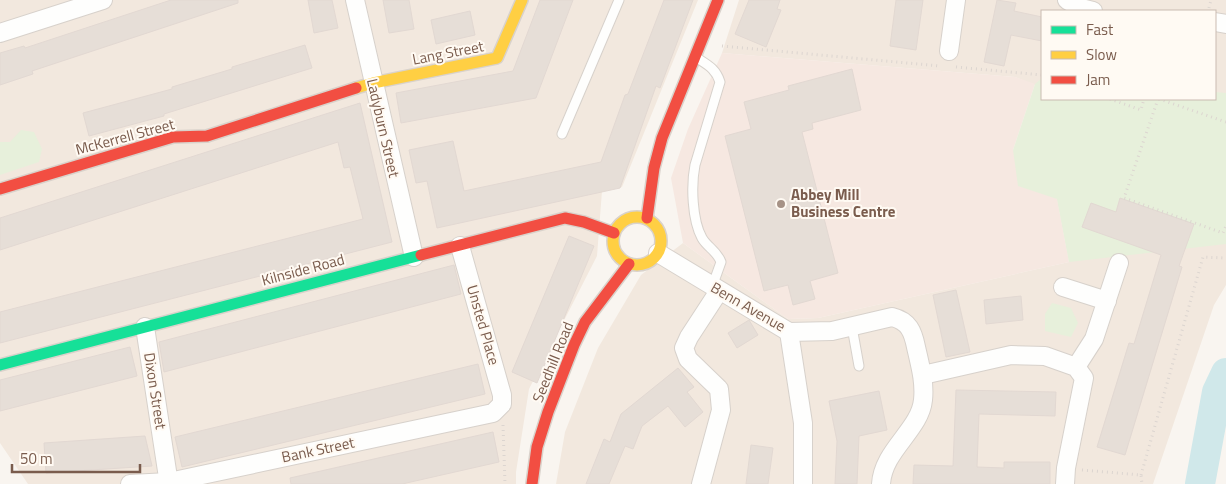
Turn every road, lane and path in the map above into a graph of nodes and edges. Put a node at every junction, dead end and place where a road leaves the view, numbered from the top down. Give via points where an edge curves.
1 (103, 0) edge
2 (355, 0) edge
3 (522, 0) edge
4 (619, 0) edge
5 (718, 0) edge
6 (956, 0) edge
7 (1067, 0) edge
8 (1089, 10) edge
9 (0, 33) edge
10 (699, 44) junction
11 (694, 57) junction
12 (949, 61) junction
13 (1041, 75) edge
14 (372, 83) junction
15 (1113, 100) edge
16 (1144, 100) edge
17 (1159, 100) edge
18 (1162, 100) edge
19 (1226, 122) edge
20 (562, 134) dead end
21 (0, 189) edge
22 (647, 218) junction
23 (1226, 226) edge
24 (614, 233) junction
25 (460, 246) junction
26 (658, 254) junction
27 (414, 257) junction
28 (1224, 258) dead end
29 (1119, 263) dead end
30 (629, 264) junction
31 (1063, 287) dead end
32 (716, 289) junction
33 (1106, 301) junction
34 (145, 327) junction
35 (852, 327) junction
36 (789, 332) junction
37 (0, 365) edge
38 (860, 366) dead end
39 (1076, 367) junction
40 (922, 375) junction
41 (502, 404) junction
42 (1141, 475) junction
43 (1065, 476) edge
44 (169, 483) edge
45 (130, 484) edge
46 (505, 484) edge
47 (532, 484) edge
48 (701, 484) edge
49 (803, 484) edge
50 (881, 484) edge
51 (1142, 484) edge

1 - 9 street
2 - 14 street, Ladyburn Street
3 - 14 street, Lang Street via 497,58
4 - 20 lane
5 - 10 street
6 - 12 street
7 - 8 street
10 - 11 street
10 - 12 path
11 - 22 street via 662,138
11 - 32 lane via 712,68 720,82 692,178 700,235 721,262
12 - 13 path
14 - 21 street, McKerrell Street via 207,136 173,137
14 - 27 street, Ladyburn Street
15 - 16 path via 1140,110
17 - 23 path via 1124,198 1224,233
18 - 19 path
22 - 24 street via 629,218 618,225
22 - 26 street via 661,235
24 - 25 street, Kilnside Road via 565,218
24 - 30 street via 615,250
25 - 27 street, Kilnside Road
25 - 41 street, Unsted Place
26 - 30 street via 644,264
26 - 32 street, Benn Avenue
27 - 34 street, Kilnside Road
28 - 42 path via 1203,257
29 - 33 street
30 - 47 street, Seedhill Road via 585,322 574,345 537,447
31 - 33 street
32 - 36 street, Benn Avenue
32 - 48 street via 684,348 688,359 719,389 721,410
33 - 39 street via 1094,339
34 - 37 street, Kilnside Road
34 - 44 street, Dixon Street
35 - 36 street, Benn Avenue
35 - 38 lane
35 - 40 street, Benn Avenue via 901,319 912,330
36 - 49 street via 803,423
39 - 40 street via 1045,356 1010,355
39 - 43 street via 1084,378
40 - 50 street, Benn Avenue via 923,402 915,423 896,446 881,476
41 - 44 street, Bank Street via 493,413
41 - 46 path
42 - 43 path
42 - 51 path
44 - 45 street, Bank Street

